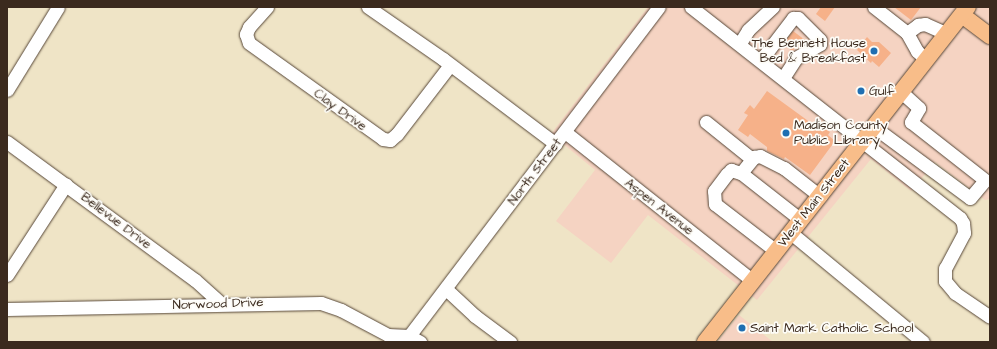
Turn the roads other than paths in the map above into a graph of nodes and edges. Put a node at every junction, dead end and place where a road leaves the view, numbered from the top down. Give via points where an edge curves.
1 (58, 7) edge
2 (267, 7) edge
3 (659, 7) edge
4 (691, 7) edge
5 (773, 7) edge
6 (874, 7) edge
7 (373, 8) edge
8 (965, 11) edge
9 (908, 33) junction
10 (947, 34) junction
11 (990, 36) edge
12 (740, 44) junction
13 (761, 60) junction
14 (926, 60) junction
15 (450, 65) junction
16 (783, 78) junction
17 (7, 90) edge
18 (901, 92) junction
19 (706, 122) dead end
20 (874, 127) junction
21 (565, 132) junction
22 (863, 141) junction
23 (7, 142) edge
24 (556, 144) junction
25 (752, 159) junction
26 (741, 173) junction
27 (988, 176) edge
28 (66, 184) junction
29 (820, 196) junction
30 (796, 226) junction
31 (776, 251) junction
32 (7, 276) edge
33 (753, 281) junction
34 (446, 289) junction
35 (222, 304) junction
36 (7, 309) edge
37 (990, 317) edge
38 (415, 339) edge
39 (510, 342) edge
40 (705, 342) edge
41 (923, 342) edge

1 - 17 street
2 - 15 street, Clay Drive via 249,27 246,34 249,43 383,140 390,140 397,134
3 - 21 street, North Street
4 - 12 street
5 - 12 street via 748,30
6 - 9 street
7 - 15 street
8 - 10 main road, West Main Street
8 - 11 main road
9 - 10 street via 918,25 925,24
9 - 14 street via 917,51
10 - 14 main road, West Main Street
12 - 13 street
13 - 16 street
13 - 16 street via 793,18 798,18 820,40 820,44 796,58
14 - 18 main road, West Main Street
15 - 24 street
16 - 22 street
18 - 20 main road, West Main Street
18 - 27 street via 919,108 911,122
19 - 25 street
20 - 22 main road, West Main Street
20 - 27 street via 970,198
21 - 24 street, North Street
21 - 33 street, Aspen Avenue
22 - 29 main road, West Main Street
22 - 37 street via 963,223 962,241 946,268 945,281 955,293
23 - 28 street, Bellevue Drive
24 - 34 street, North Street
25 - 26 street
25 - 29 street via 760,156 784,168
26 - 30 street
26 - 31 street via 731,170 727,174 714,191 715,204
28 - 32 street
28 - 35 street, Bellevue Drive via 195,280
29 - 30 main road, West Main Street
30 - 31 main road, West Main Street
30 - 41 street
31 - 33 main road, West Main Street
33 - 40 main road, West Main Street
34 - 38 street, North Street
34 - 39 street via 475,316
35 - 36 street, Norwood Drive
35 - 38 street, Norwood Drive via 320,303 341,310 388,335

